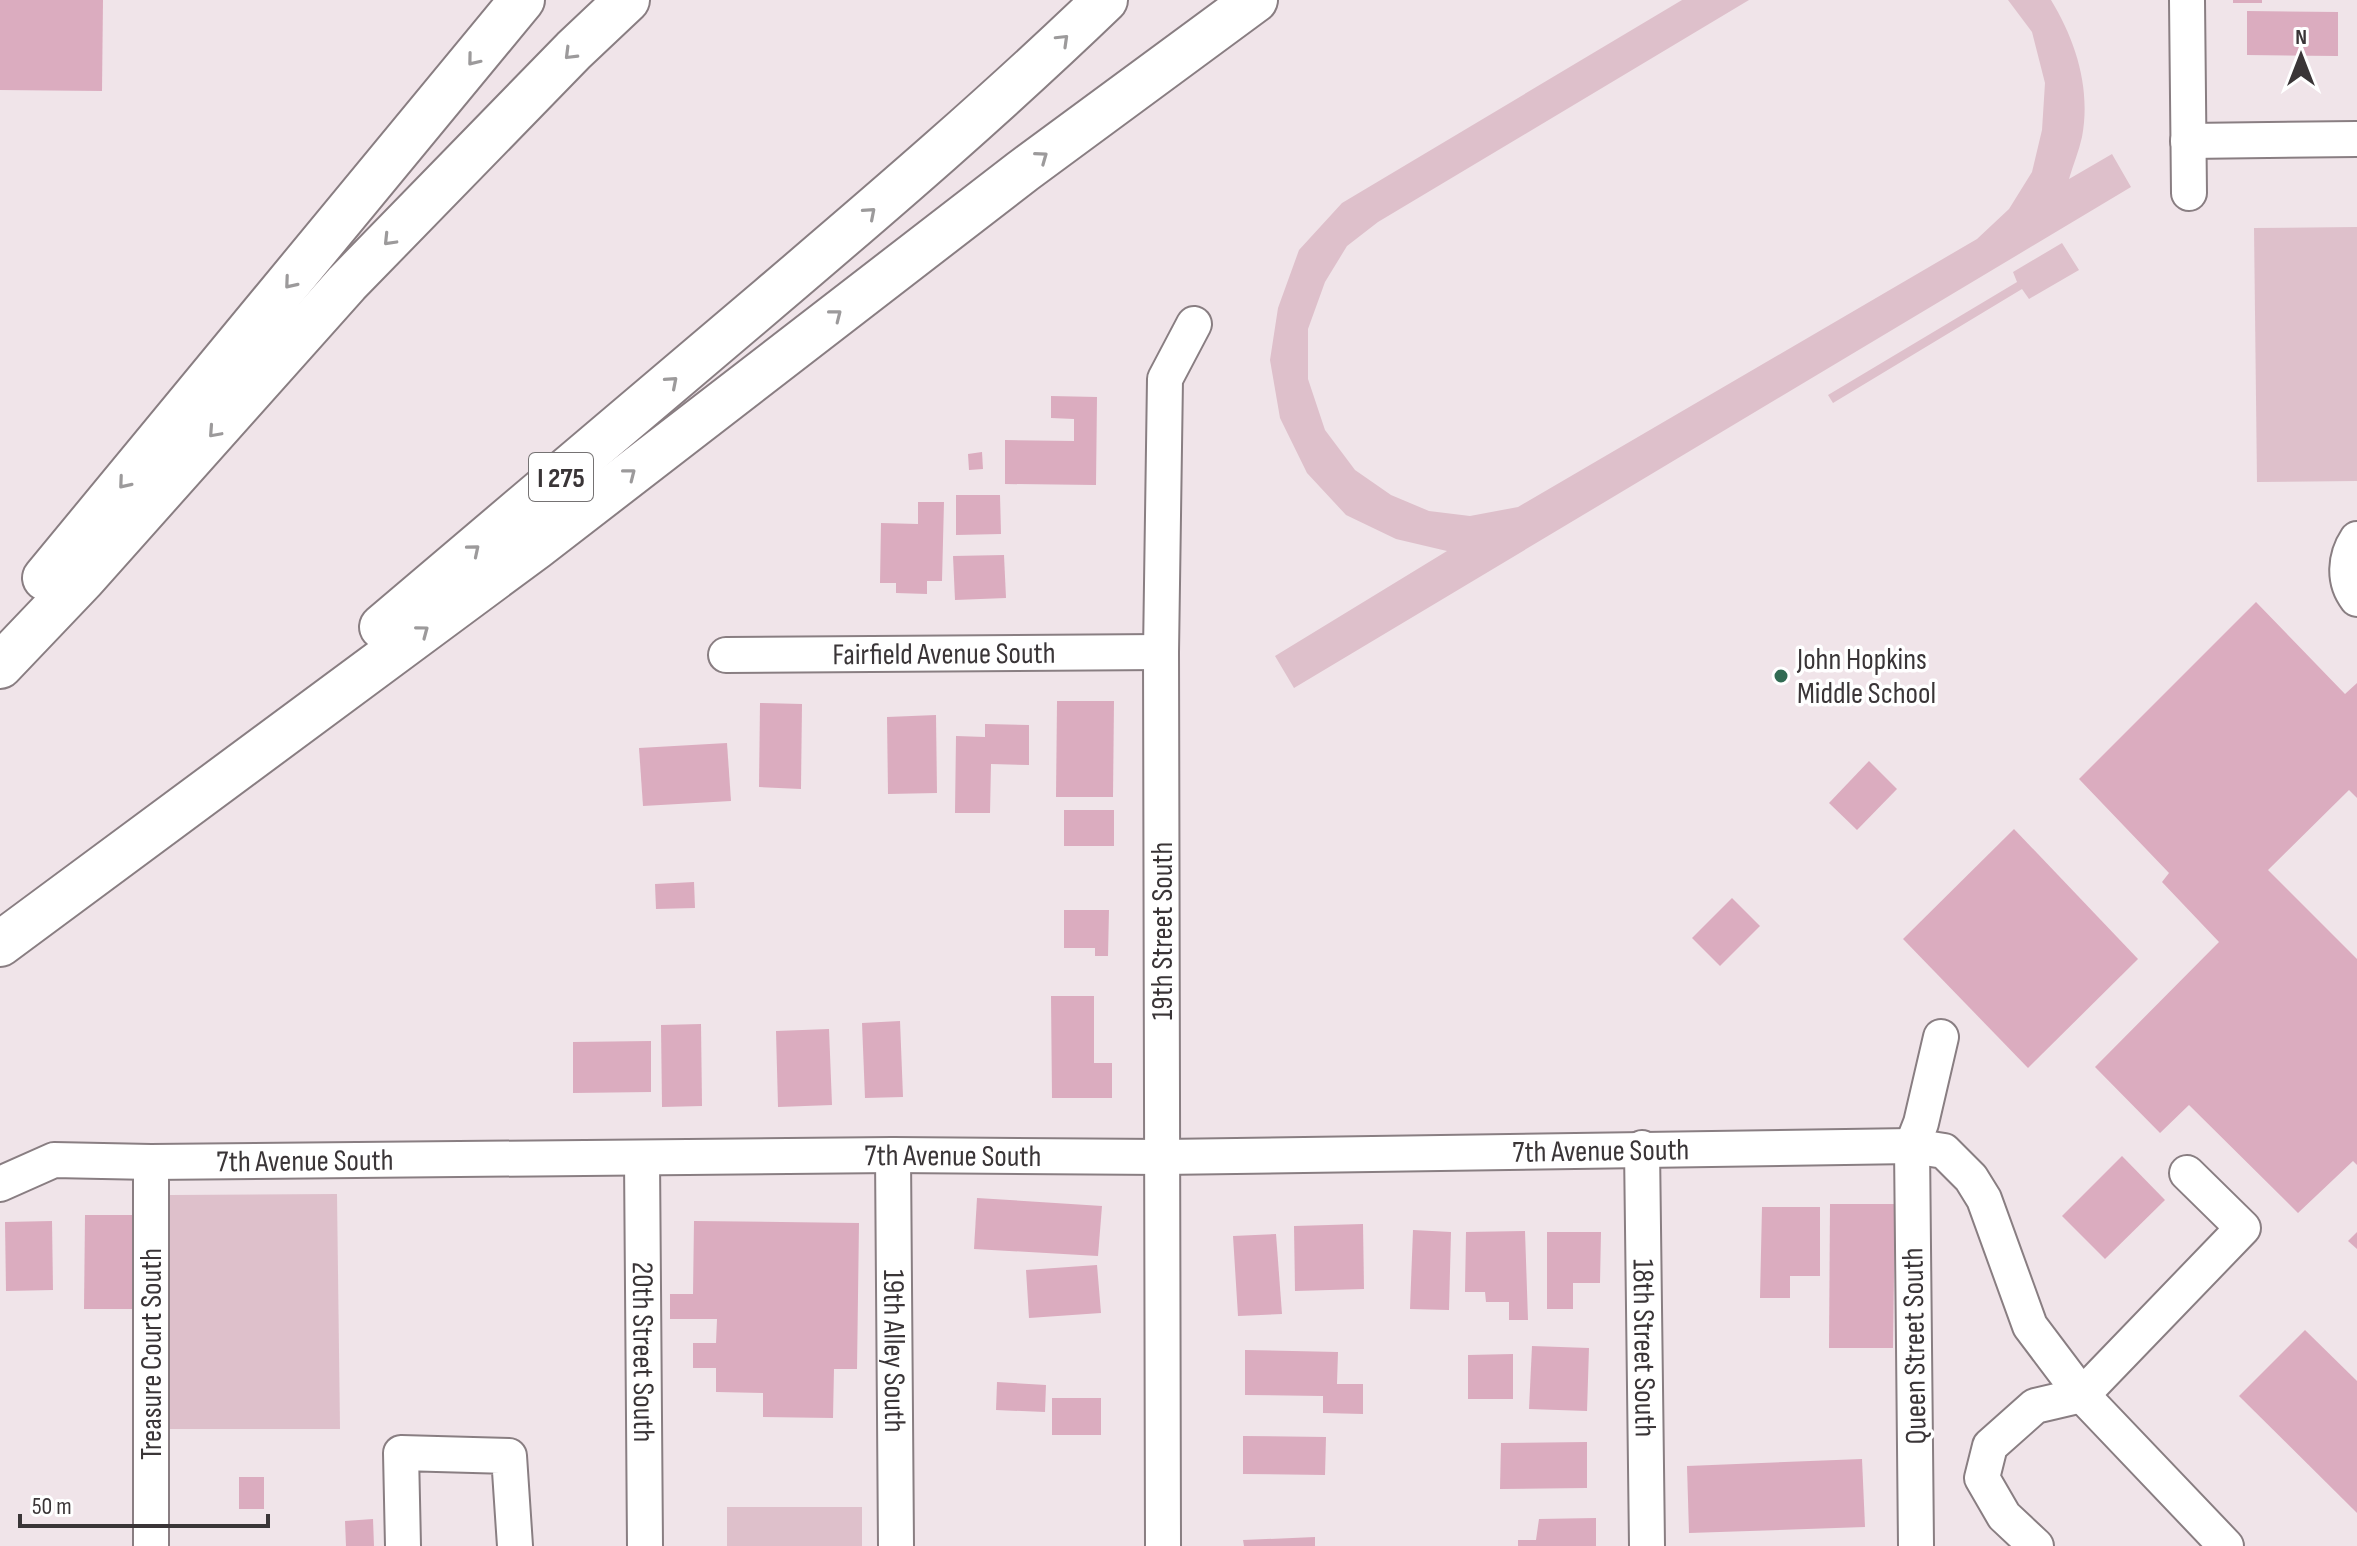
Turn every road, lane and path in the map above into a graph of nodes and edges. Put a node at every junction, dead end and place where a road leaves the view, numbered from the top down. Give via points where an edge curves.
1 (522, 0) edge
2 (627, 0) edge
3 (1105, 0) edge
4 (1255, 0) edge
5 (2187, 0) edge
6 (2357, 139) edge
7 (2188, 141) junction
8 (2189, 193) dead end
9 (1194, 324) dead end
10 (2357, 539) edge
11 (2357, 599) edge
12 (0, 631) edge
13 (1161, 652) junction
14 (726, 655) dead end
15 (0, 666) edge
16 (0, 934) edge
17 (0, 944) edge
18 (1941, 1037) dead end
19 (1912, 1146) junction
20 (1642, 1148) junction
21 (893, 1155) junction
22 (1163, 1157) junction
23 (642, 1158) junction
24 (151, 1162) junction
25 (2187, 1173) dead end
26 (0, 1184) edge
27 (2082, 1395) junction
28 (151, 1546) edge
29 (403, 1546) edge
30 (515, 1546) edge
31 (645, 1546) edge
32 (896, 1546) edge
33 (1163, 1546) edge
34 (1647, 1546) edge
35 (1916, 1546) edge
36 (2036, 1546) edge
37 (2226, 1546) edge

1 -> 12 highway
2 -> 15 highway via 347,283
16 -> 3 highway, I 275 via 548,488 996,103
17 -> 4 highway via 536,547 1023,171
5 - 7 street
6 - 7 street
7 - 8 street
9 - 13 street, 19th Street South via 1165,379
10 - 11 street via 2348,556 2348,579
13 - 14 street, Fairfield Avenue South
13 - 22 street, 19th Street South
18 - 19 street, Queen Street South
19 - 20 street, 7th Avenue South
19 - 27 street, 7th Avenue South via 1944,1151 1971,1178 1984,1199 2030,1326
19 - 35 street, Queen Street South
20 - 22 street, 7th Avenue South
20 - 34 street, 18th Street South
21 - 22 street, 7th Avenue South
21 - 23 street, 7th Avenue South
21 - 32 street, 19th Alley South
22 - 33 street, 19th Street South
23 - 24 street, 7th Avenue South
23 - 31 street, 20th Street South
24 - 26 street, 7th Avenue South via 54,1160
24 - 28 street, Treasure Court South
25 - 27 street via 2243,1228
27 - 36 street via 2035,1406 1990,1446 1982,1478 2004,1516
27 - 37 street, 7th Avenue South
29 - 30 street via 401,1453 509,1456

